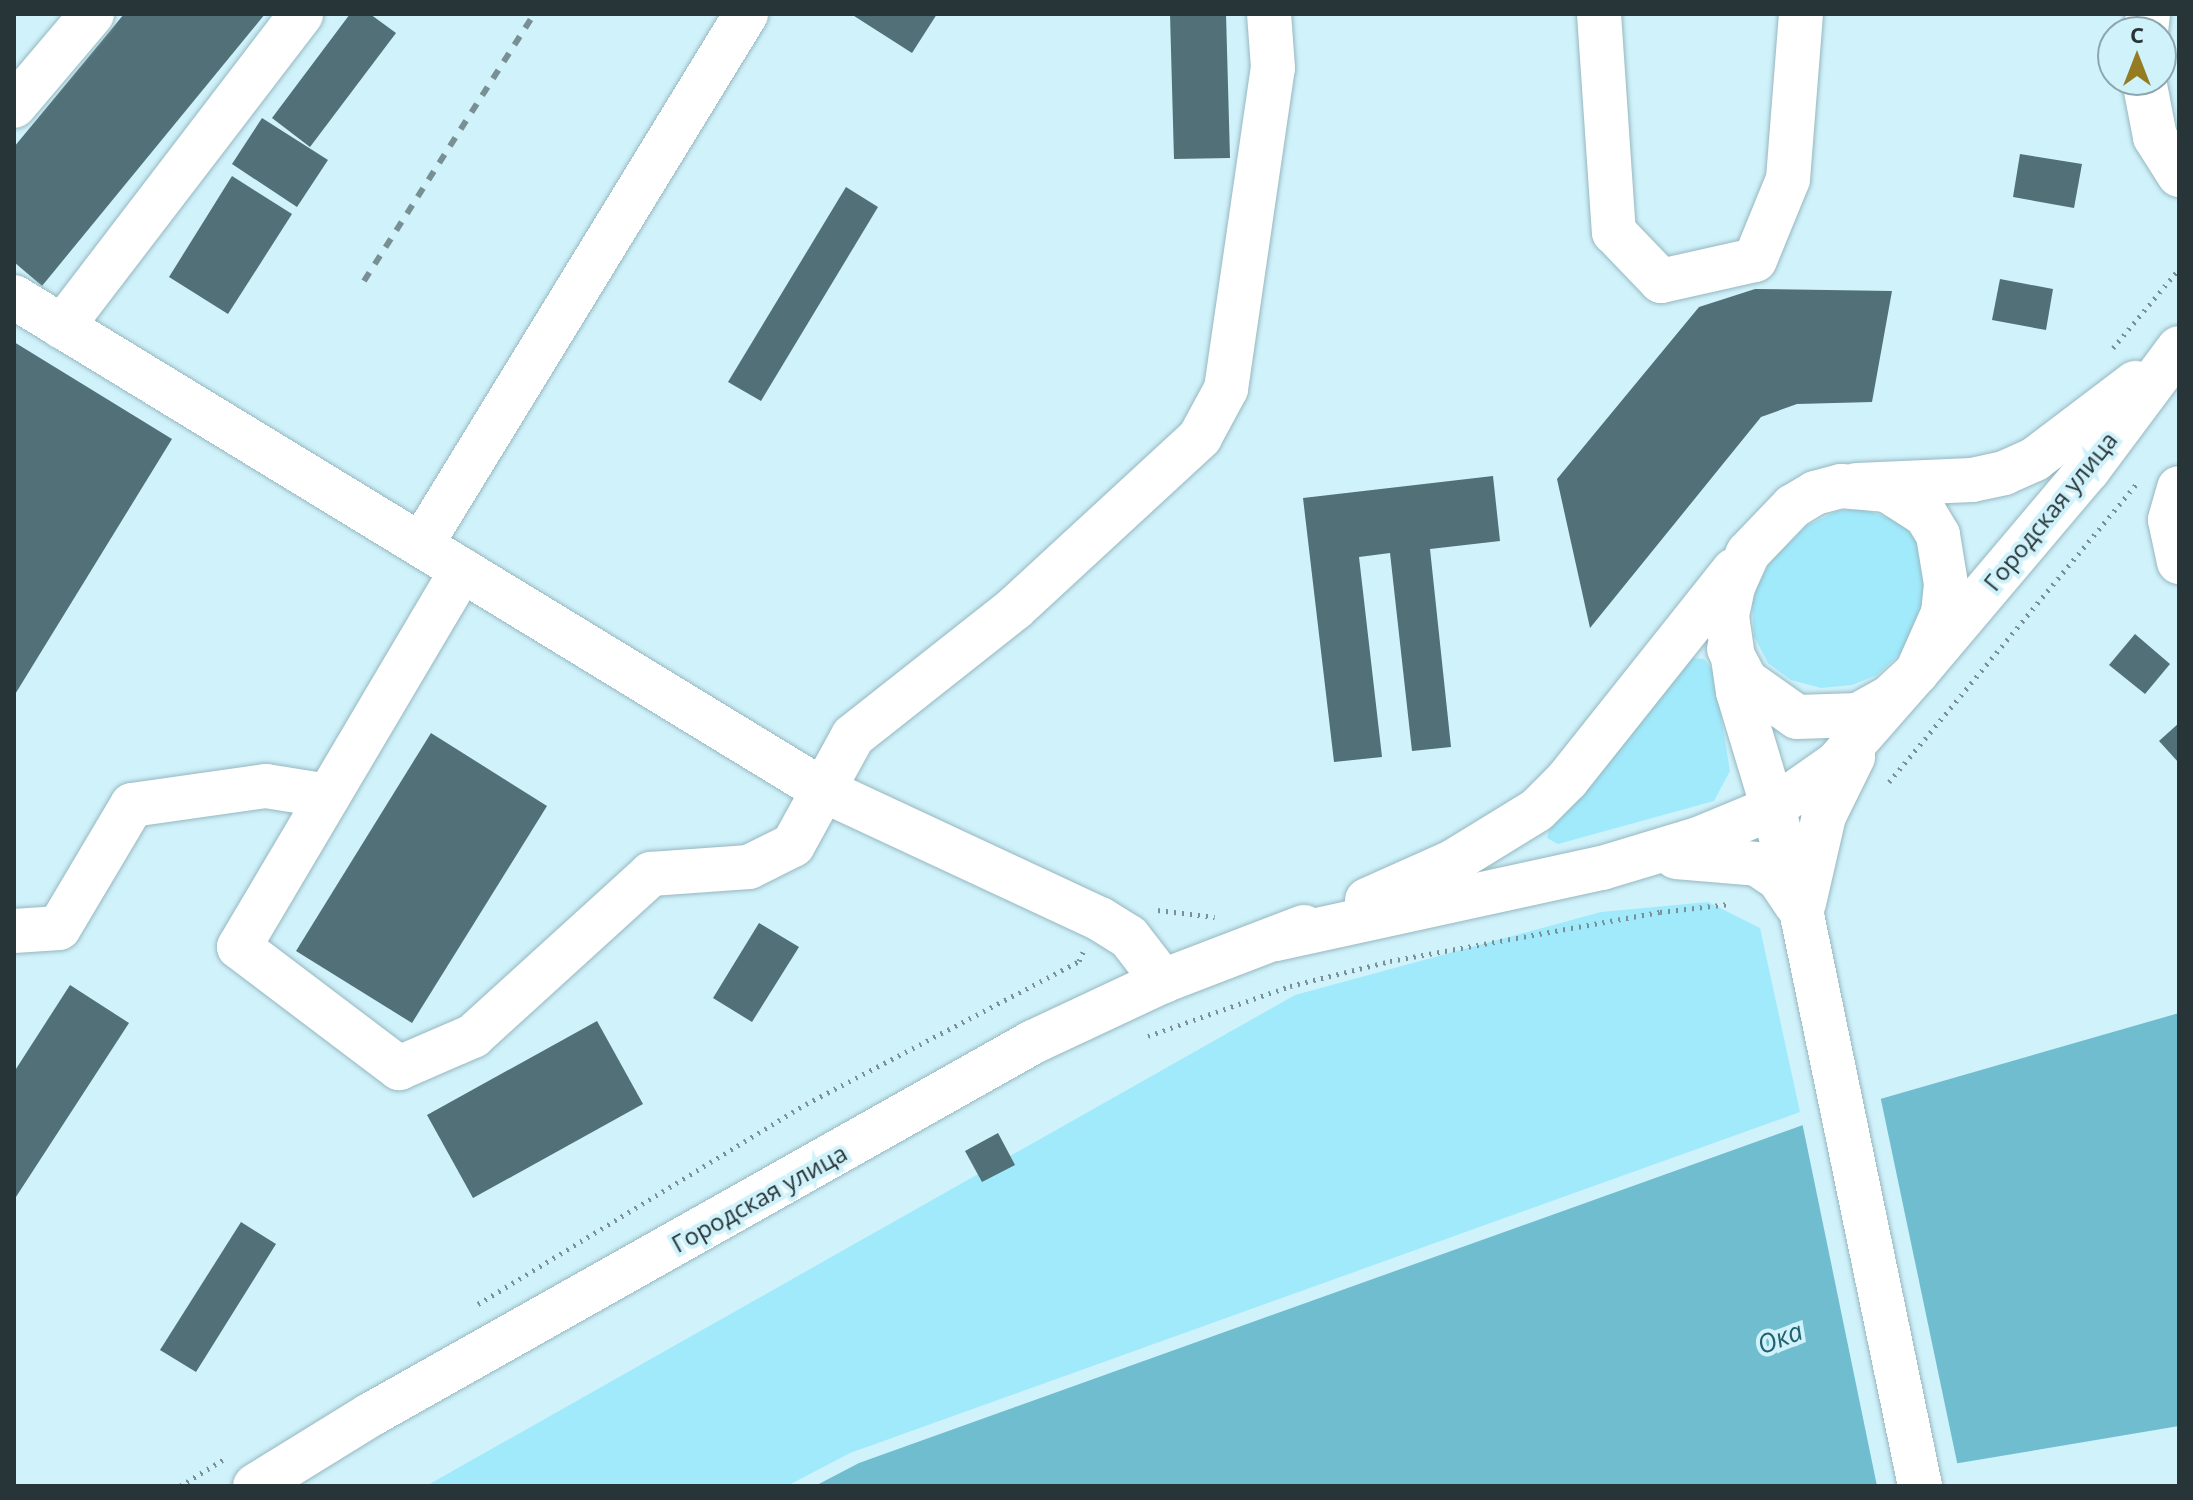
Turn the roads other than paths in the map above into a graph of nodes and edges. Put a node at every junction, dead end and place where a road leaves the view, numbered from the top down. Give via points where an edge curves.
1 (92, 14) edge
2 (301, 14) edge
3 (746, 14) edge
4 (1269, 14) edge
5 (1599, 14) edge
6 (1801, 14) edge
7 (2147, 96) edge
8 (14, 106) edge
9 (2179, 175) edge
10 (14, 297) edge
11 (62, 327) junction
12 (2178, 358) edge
13 (2162, 482) edge
14 (1856, 485) junction
15 (421, 545) junction
16 (1748, 553) junction
17 (2179, 562) edge
18 (462, 570) junction
19 (1729, 649) junction
20 (1917, 672) junction
21 (1864, 738) junction
22 (821, 789) junction
23 (328, 796) junction
24 (1773, 808) junction
25 (1602, 868) junction
26 (1804, 928) junction
27 (14, 931) edge
28 (1276, 939) junction
29 (1163, 981) junction
30 (245, 1469) edge
31 (1920, 1486) edge

1 - 8 main road
2 - 11 main road
3 - 15 main road
4 - 22 main road via 1273,68 1226,389 1200,437 1015,608 853,736
5 - 6 main road via 1614,232 1661,281 1755,260 1788,179
7 - 9 main road via 2155,137
10 - 11 main road
11 - 15 main road
12 - 14 main road via 2035,459 2004,473 1972,480
12 - 20 main road, Городская улица
13 - 17 main road
14 - 16 main road via 1815,493 1793,506
14 - 20 main road via 1887,490 1909,502 1938,535 1946,584 1943,613
15 - 18 main road
16 - 19 main road via 1733,587
16 - 28 main road via 1567,780 1537,810 1454,861
18 - 22 main road
18 - 23 main road
19 - 20 main road via 1746,681 1797,717 1858,715 1889,698
19 - 24 main road
20 - 21 main road
21 - 24 main road
21 - 26 main road via 1824,816
22 - 23 main road via 793,845 749,867 651,874 473,1036 399,1068 239,947
22 - 29 main road via 1100,919 1129,937
23 - 27 main road via 266,786 132,805 59,928
24 - 25 main road via 1698,839
24 - 26 main road
25 - 26 main road via 1699,855 1757,864 1779,879
25 - 28 main road
26 - 31 main road
28 - 29 main road, Городская улица
29 - 30 main road, Городская улица via 1033,1042 370,1415

